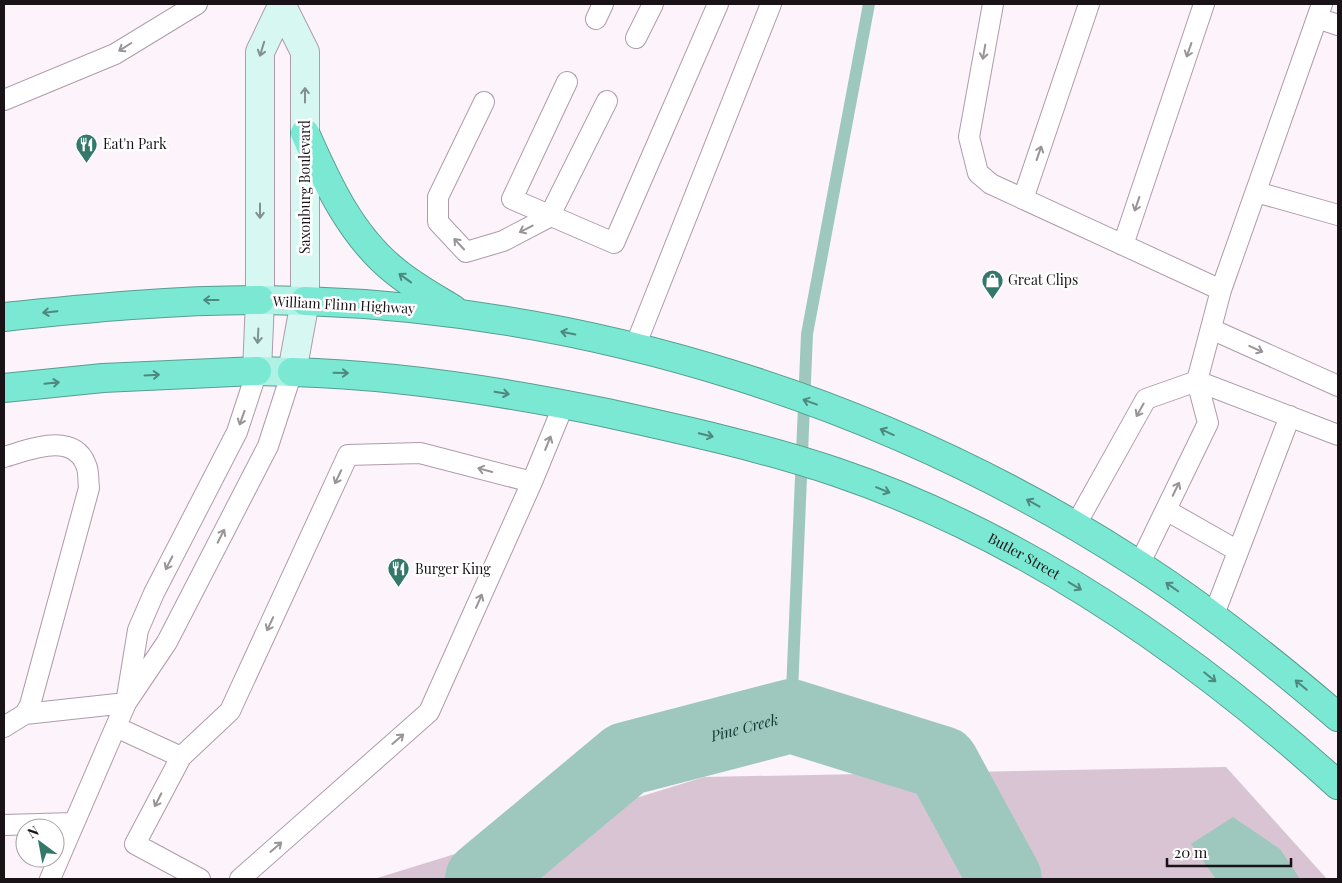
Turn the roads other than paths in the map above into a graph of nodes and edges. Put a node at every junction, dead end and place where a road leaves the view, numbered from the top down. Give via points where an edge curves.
1 (197, 4) edge
2 (282, 4) edge
3 (652, 4) edge
4 (718, 4) edge
5 (771, 4) edge
6 (993, 4) edge
7 (1089, 4) edge
8 (1204, 4) edge
9 (1319, 11) edge
10 (1338, 25) edge
11 (636, 38) dead end
12 (567, 82) dead end
13 (4, 100) edge
14 (607, 101) dead end
15 (484, 102) dead end
16 (305, 133) junction
17 (1256, 192) junction
18 (1023, 199) junction
19 (1338, 215) edge
20 (549, 217) junction
21 (1123, 245) junction
22 (1221, 290) junction
23 (260, 300) junction
24 (305, 301) junction
25 (461, 314) junction
26 (4, 317) edge
27 (1211, 329) junction
28 (634, 348) junction
29 (257, 371) junction
30 (292, 372) junction
31 (1197, 381) junction
32 (1338, 386) edge
33 (4, 388) edge
34 (564, 404) junction
35 (1290, 416) junction
36 (1338, 435) edge
37 (4, 456) edge
38 (532, 482) junction
39 (1166, 510) junction
40 (1075, 526) junction
41 (1238, 551) junction
42 (1139, 565) junction
43 (1214, 617) junction
44 (126, 703) junction
45 (25, 714) junction
46 (1338, 717) edge
47 (4, 727) edge
48 (116, 727) junction
49 (180, 757) junction
50 (1338, 785) edge
51 (74, 823) junction
52 (4, 825) edge
53 (50, 879) edge
54 (200, 879) edge
55 (240, 879) edge

1 -> 13 lane via 115,54
16 -> 2 main road, Saxonburg Boulevard via 305,52
2 -> 23 main road, Saxonburg Boulevard via 260,52
3 - 11 lane
4 - 20 lane via 614,243
5 - 28 lane
6 -> 18 lane via 969,137 978,174
18 -> 7 lane
8 -> 21 lane
9 - 10 lane
9 - 17 lane
12 - 20 lane via 512,200
14 - 20 lane
20 -> 15 lane via 502,241 466,252 438,222 438,197
16 - 24 main road, Saxonburg Boulevard
25 -> 16 highway via 413,284 375,253 340,206
17 - 19 lane
17 - 22 lane
18 - 21 lane
21 - 22 lane
22 - 27 lane
23 - 24 main road, William Flinn Highway
23 -> 26 highway, William Flinn Highway via 156,303
23 -> 29 main road, Saxonburg Boulevard
24 - 25 highway, William Flinn Highway via 369,303
24 - 30 main road, Saxonburg Boulevard
28 -> 25 highway, William Flinn Highway
27 - 31 lane
27 -> 32 lane
40 -> 28 highway, William Flinn Highway via 955,462 856,418 771,388
29 - 30 main road
33 -> 29 highway via 103,378
29 -> 44 lane via 237,432 138,630
30 -> 34 highway via 358,374 450,384
44 -> 30 lane via 167,642 268,446
31 - 35 lane
39 -> 31 lane via 1208,423
31 -> 40 lane via 1146,399
38 -> 34 lane
34 -> 50 highway, Butler Street via 753,447 838,472 934,510 1024,555 1112,607 1199,669 1284,736
35 - 36 lane
35 - 41 lane
37 - 45 lane via 49,445 67,447 80,454 88,474 89,488
38 -> 49 lane via 420,453 348,455 230,711
55 -> 38 lane via 429,712
39 - 41 lane
39 - 42 lane
40 - 42 highway
41 - 43 lane
43 -> 42 highway
46 -> 43 highway
44 - 45 lane
44 - 48 lane
45 - 47 lane
48 - 49 lane
48 - 51 lane
49 -> 54 lane via 135,844
51 - 52 lane
51 - 53 lane

